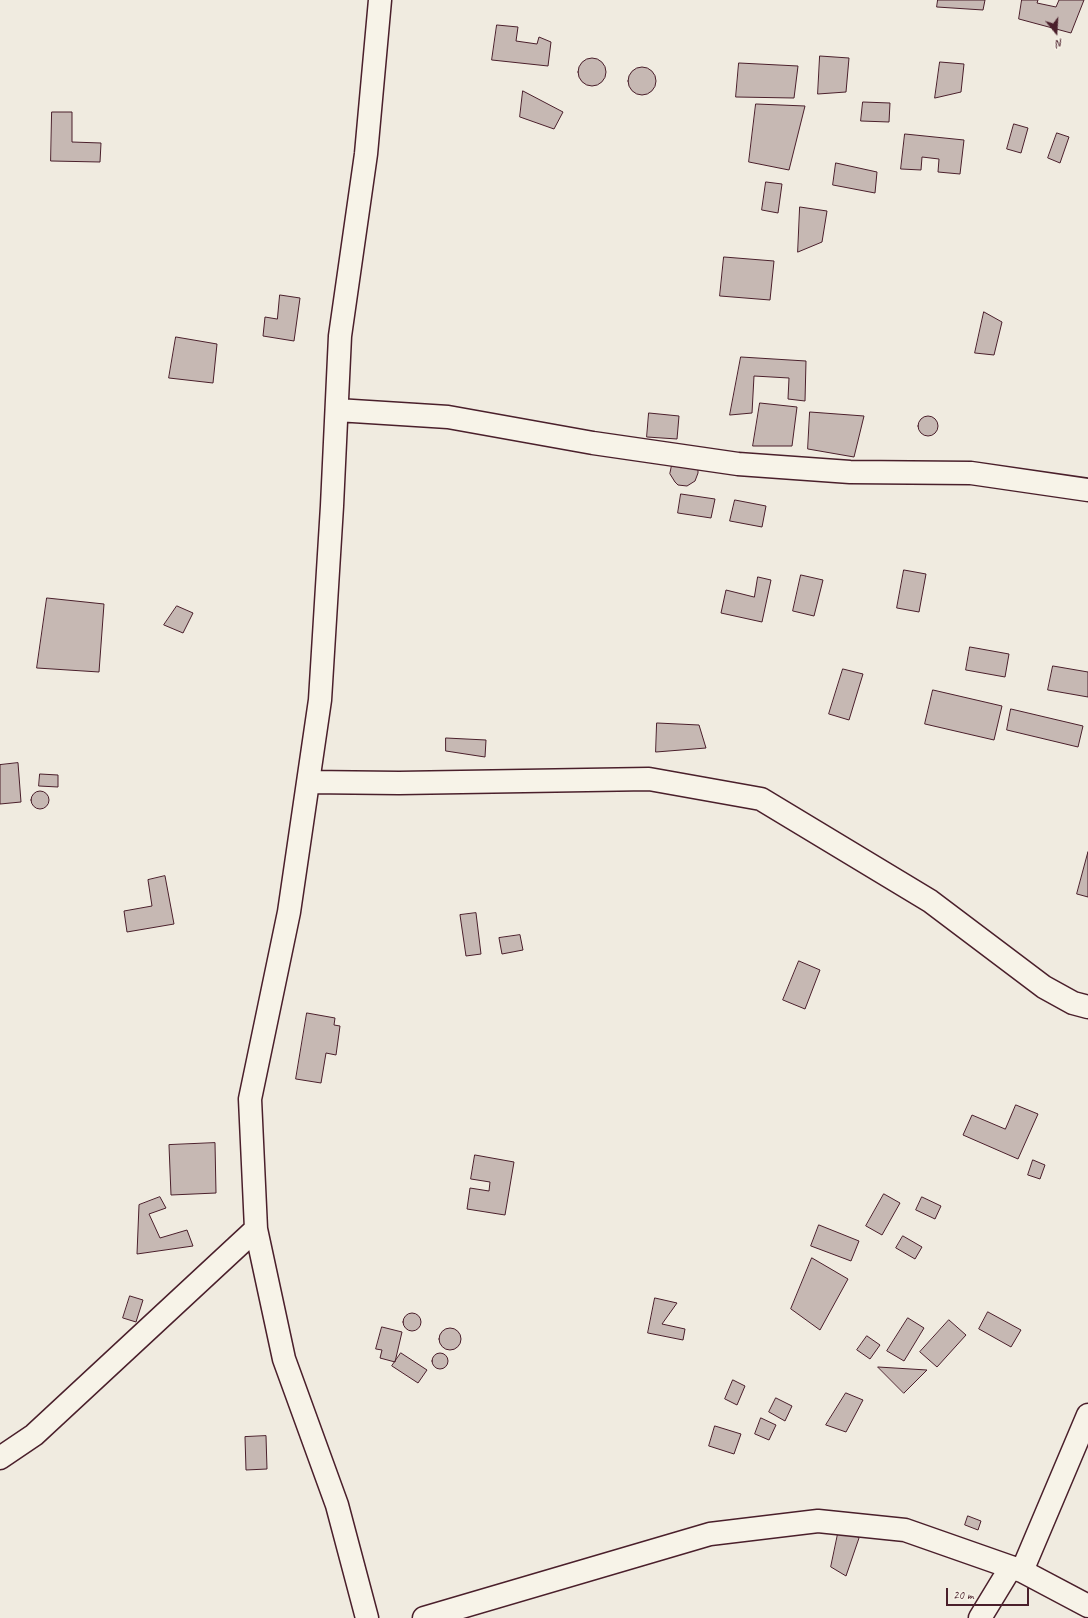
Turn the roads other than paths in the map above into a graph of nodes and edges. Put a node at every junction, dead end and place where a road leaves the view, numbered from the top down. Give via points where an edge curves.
1 (380, 0) edge
2 (337, 410) junction
3 (1088, 490) edge
4 (308, 782) junction
5 (1088, 1007) edge
6 (256, 1229) junction
7 (1088, 1415) edge
8 (0, 1458) edge
9 (1016, 1569) junction
10 (1088, 1606) edge
11 (367, 1618) edge
12 (424, 1618) edge
13 (980, 1618) edge

1 - 2 street via 366,154 340,336
2 - 3 street via 448,417 593,443 738,464 850,472 971,473
2 - 4 street via 320,700
4 - 5 street via 649,779 761,799 930,901 1044,987 1072,1003
4 - 6 street via 289,912 250,1099
6 - 8 street via 34,1435
6 - 11 street via 284,1358 337,1505
7 - 9 street
9 - 10 street
9 - 12 street via 905,1530 818,1521 710,1534
9 - 13 street

